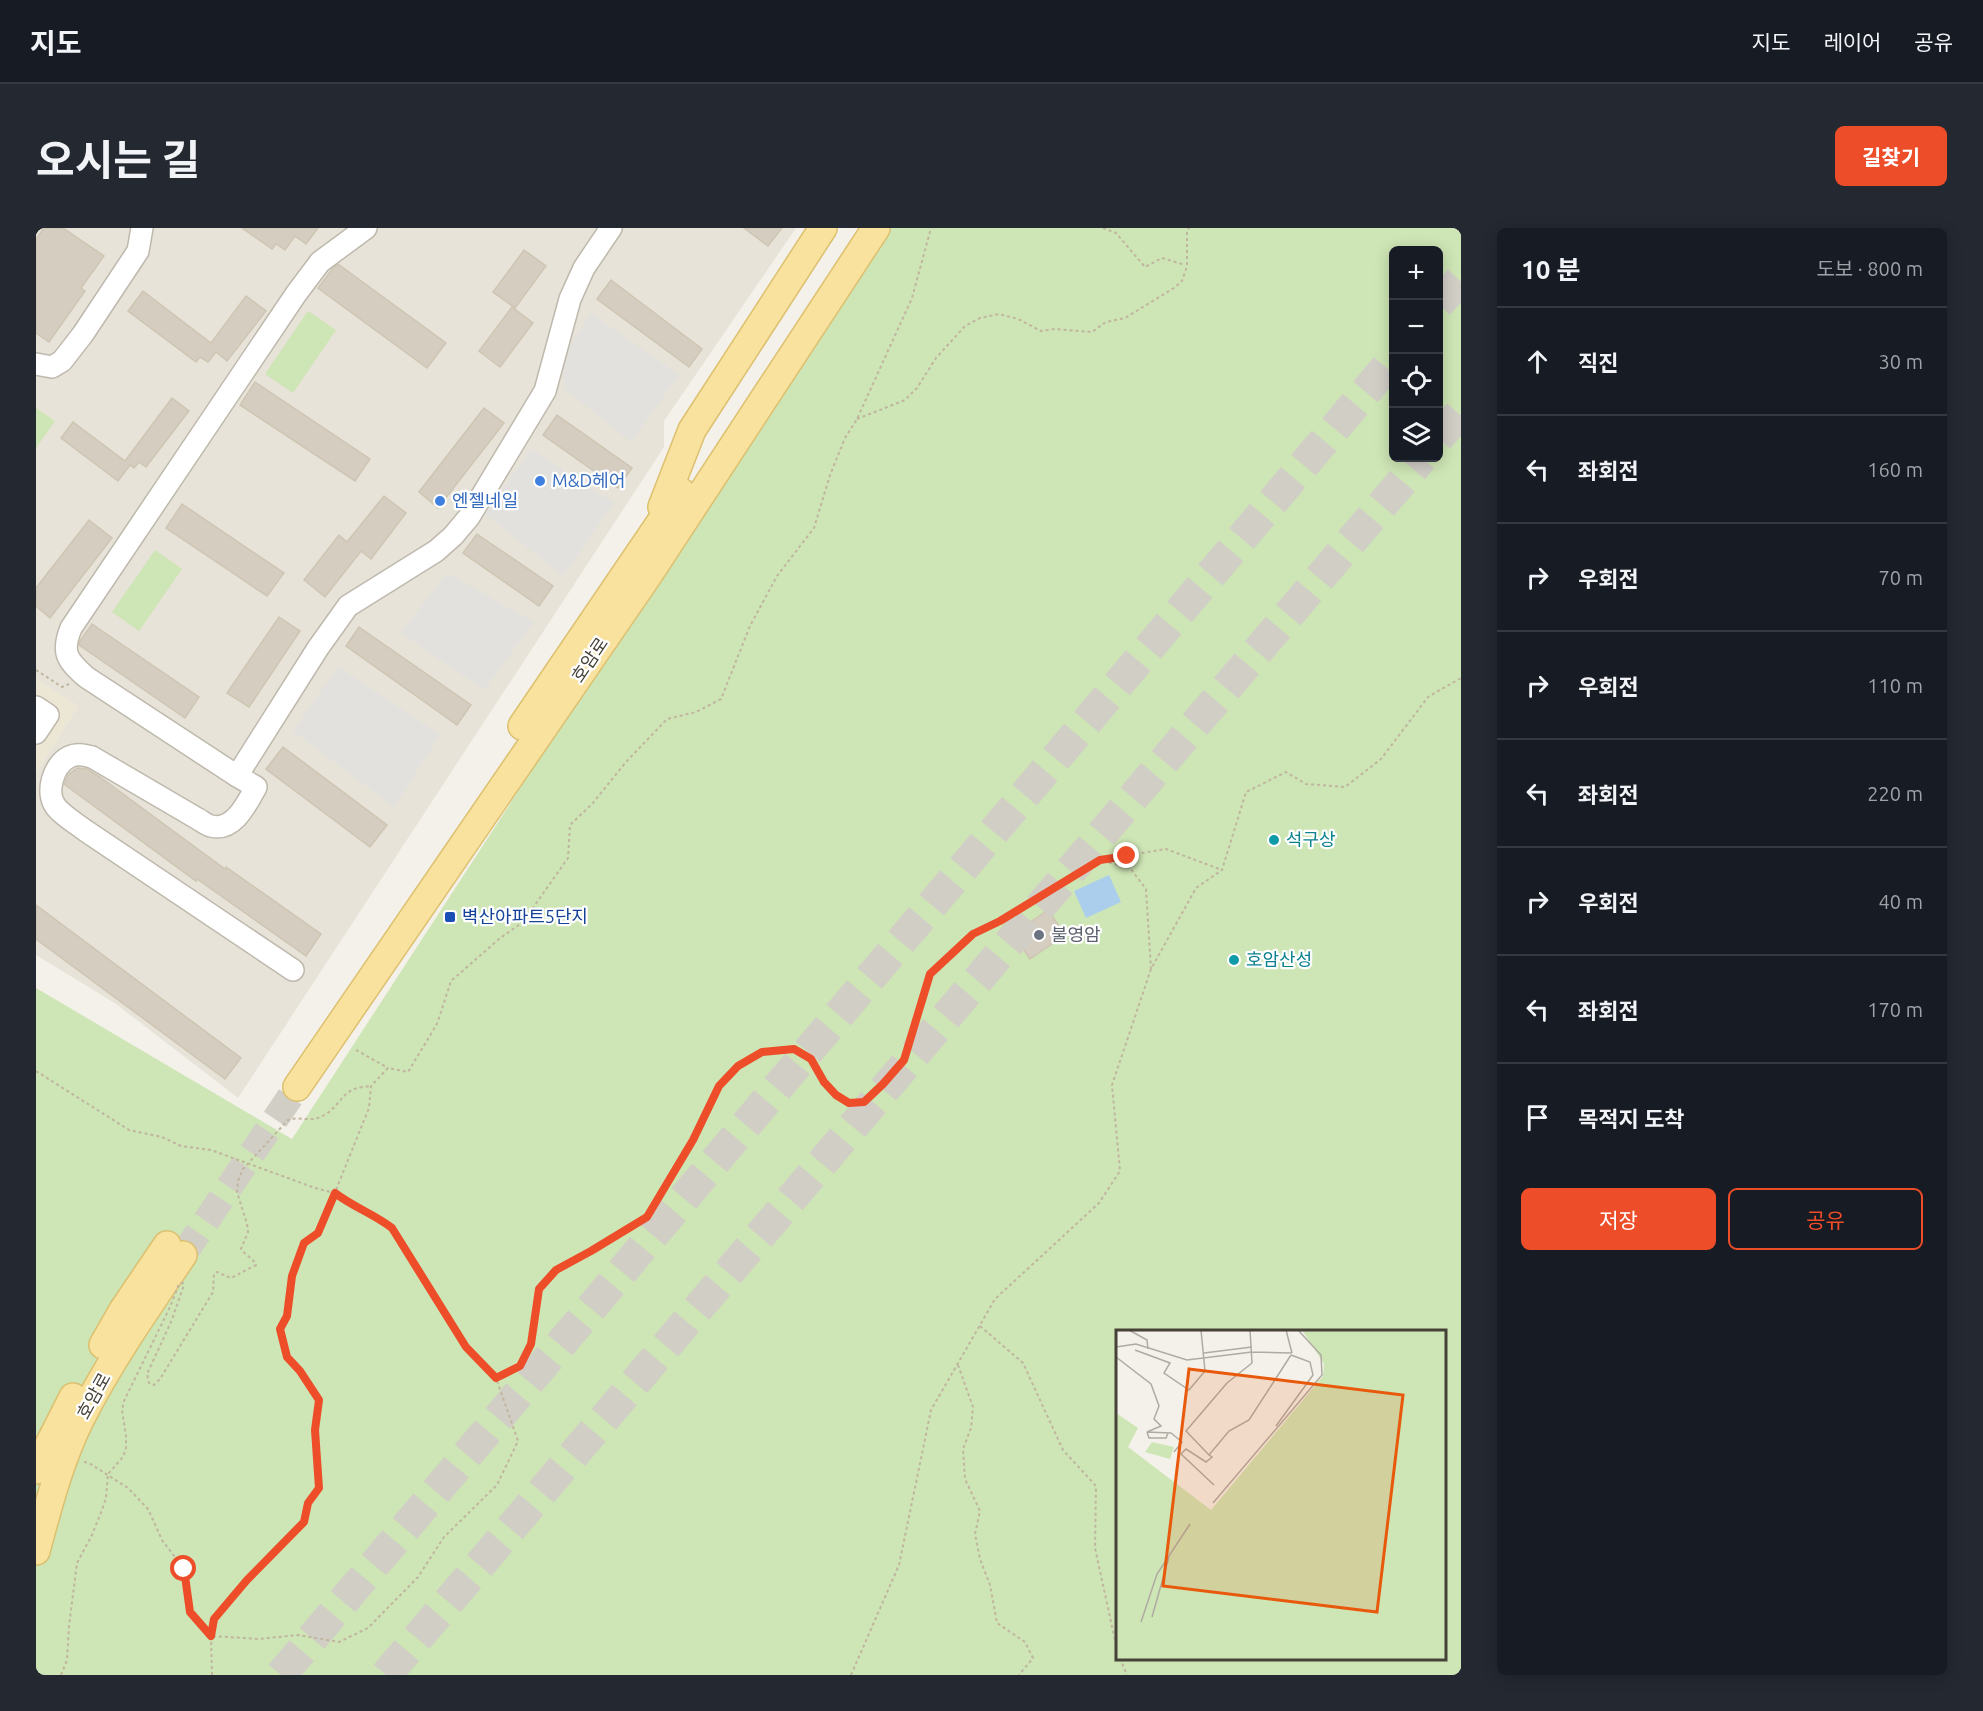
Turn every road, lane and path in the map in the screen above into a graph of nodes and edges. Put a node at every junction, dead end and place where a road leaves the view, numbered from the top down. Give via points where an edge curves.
1 (141, 228) edge
2 (366, 228) edge
3 (611, 228) edge
4 (823, 228) edge
5 (860, 228) edge
6 (876, 228) edge
7 (931, 228) edge
8 (1103, 228) edge
9 (1189, 228) edge
10 (1187, 266) junction
11 (36, 364) edge
12 (857, 419) junction
13 (650, 538) junction
14 (36, 669) edge
15 (86, 677) junction
16 (1461, 678) edge
17 (36, 707) edge
18 (36, 733) edge
19 (237, 776) junction
20 (1100, 860) junction
21 (1222, 870) junction
22 (1150, 969) junction
23 (293, 970) dead end
24 (356, 1050) dead end
25 (388, 1068) junction
26 (36, 1071) edge
27 (371, 1086) junction
28 (249, 1163) junction
29 (335, 1193) junction
30 (980, 1326) junction
31 (958, 1364) junction
32 (496, 1378) junction
33 (65, 1459) junction
34 (36, 1470) edge
35 (108, 1474) junction
36 (36, 1551) edge
37 (211, 1636) junction
38 (1116, 1645) edge
39 (1120, 1660) edge
40 (61, 1675) edge
41 (212, 1675) edge
42 (851, 1675) edge
43 (1019, 1675) edge
44 (1127, 1675) edge

1 - 11 street via 138,251 83,334 62,361 52,367
2 - 15 street via 320,262 296,294 71,628 66,653 71,664
3 - 19 street via 584,268 570,299 544,391 469,517 436,551 348,606
4 - 13 main road via 692,429
5 - 13 main road, 호암로
6 - 13 main road, 호암로 via 649,574 289,1083
7 - 12 path via 912,298
8 - 10 path via 1116,233 1145,267 1162,258
9 - 10 path
10 - 12 path via 1182,281 1174,288 1125,318 1106,322 1092,332 1041,331 999,314 980,318 965,326 905,400
12 - 25 path via 841,447 814,528 777,576 750,626 721,699 696,712 667,719 626,762 570,825 568,858 523,922 451,981 437,1024 408,1072
14 - 15 path via 62,687
15 - 19 street
16 - 21 path via 1428,697 1381,759 1345,787 1306,784 1286,772 1246,792
17 - 18 street via 48,715
19 - 23 street via 256,787 237,817 219,826 210,826 81,754 68,757 51,782 56,807 86,831
20 - 21 path via 1166,849
20 - 22 path via 1130,868 1146,889
20 - 32 path via 973,934 930,974 904,1060 864,1102 849,1103 836,1095 811,1059 794,1049 762,1052 738,1066 719,1086 693,1140 647,1217 556,1270 539,1289 531,1344 520,1366
21 - 22 path via 1196,888
22 - 30 path via 1112,1085 1120,1171 1099,1203 995,1299
24 - 25 path
25 - 27 path
26 - 28 path via 129,1130
27 - 28 path, bridge via 352,1090 322,1117 288,1120
27 - 29 path via 369,1108
28 - 29 path
28 - 35 path, bridge via 237,1192 248,1224 241,1249 256,1266 231,1278 214,1274 213,1292 154,1385 149,1383 147,1374 180,1297 183,1283 179,1284 124,1401 126,1448
29 - 32 path via 392,1228 466,1347
29 - 37 path via 318,1233 304,1243 292,1276 287,1316 280,1329 287,1357 319,1400 315,1430 319,1488 308,1503 304,1522 214,1619
30 - 31 path
30 - 38 path via 1023,1363 1063,1450 1096,1486 1095,1548
31 - 42 path via 931,1410 899,1564
31 - 43 path via 973,1407 963,1449 965,1479 980,1511 975,1534 980,1559 997,1623 1025,1642 1033,1658
32 - 37 path via 519,1441 497,1485 444,1537 418,1577 368,1628 339,1642 298,1635 259,1639
33 - 34 main road, 호암로 via 80,1421 175,1250 112,1329
33 - 35 path via 89,1462
33 - 36 main road, 호암로
35 - 37 path via 148,1509 162,1540 184,1569 190,1612
35 - 40 path, bridge via 104,1504 74,1574 67,1660
37 - 41 path
39 - 44 path

